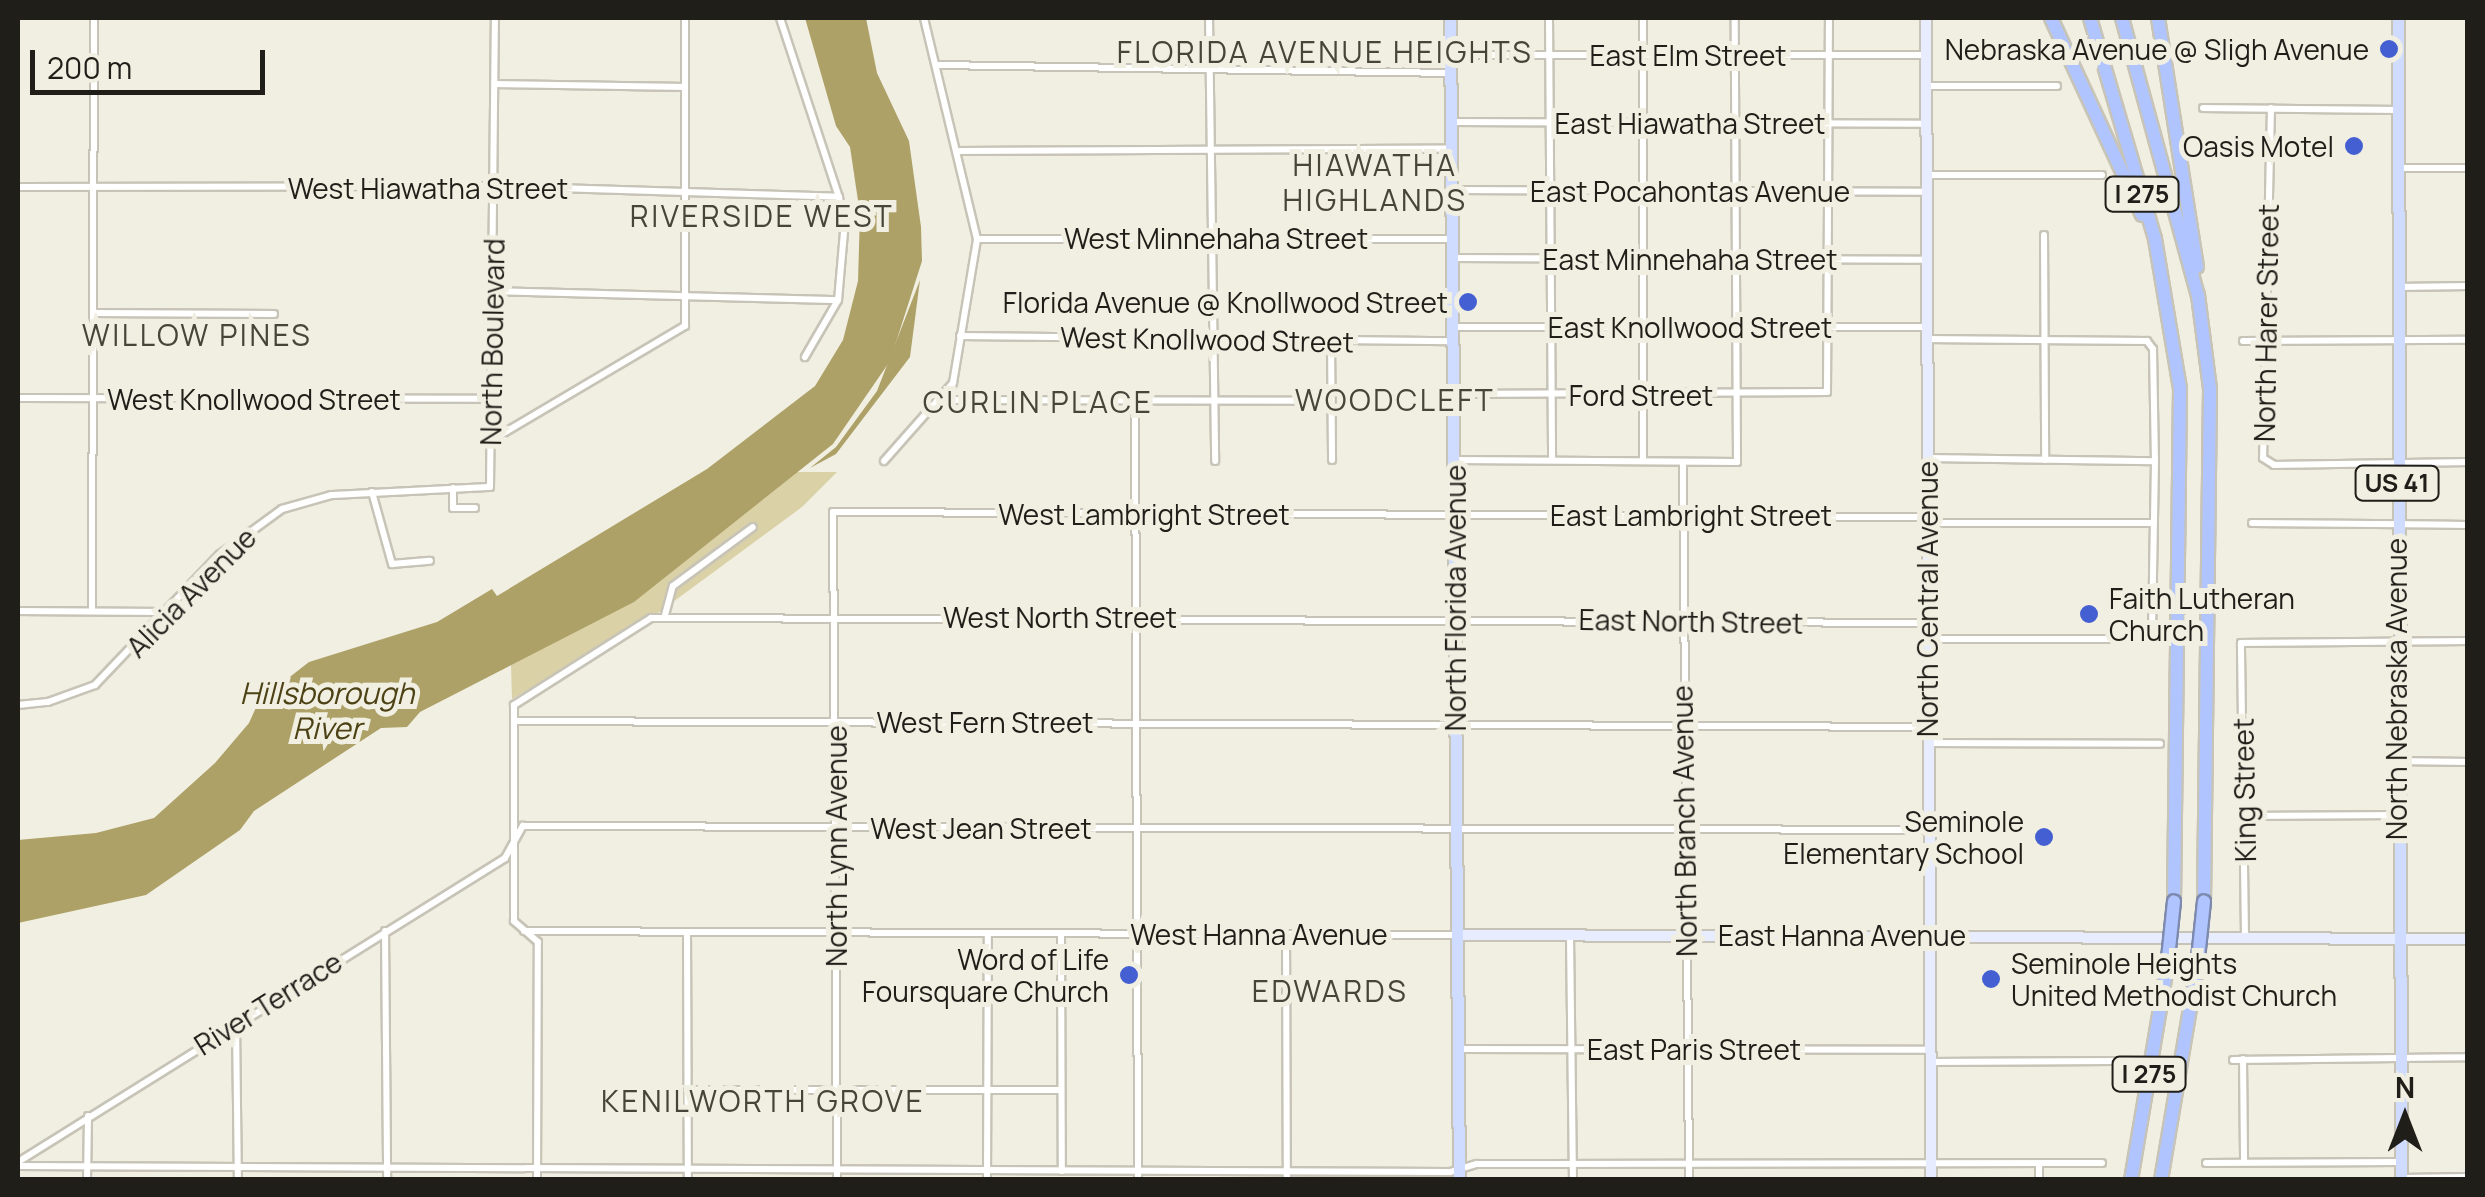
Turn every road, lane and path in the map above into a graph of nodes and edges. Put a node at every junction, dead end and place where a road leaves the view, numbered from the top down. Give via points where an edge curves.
1 (94, 18) edge
2 (494, 18) edge
3 (685, 18) edge
4 (780, 18) edge
5 (924, 18) edge
6 (1209, 18) edge
7 (1450, 18) edge
8 (1549, 18) edge
9 (1643, 18) edge
10 (1736, 18) edge
11 (1828, 18) edge
12 (1926, 18) edge
13 (2051, 18) edge
14 (2158, 18) edge
15 (2398, 18) edge
16 (2091, 21) edge
17 (2123, 21) edge
18 (1450, 54) junction
19 (1549, 54) junction
20 (1642, 54) junction
21 (1736, 55) junction
22 (1926, 55) junction
23 (1828, 56) junction
24 (938, 65) junction
25 (1210, 69) junction
26 (1452, 73) junction
27 (496, 84) junction
28 (1926, 86) junction
29 (2057, 86) dead end
30 (684, 87) junction
31 (2204, 108) dead end
32 (2271, 108) junction
33 (2398, 110) junction
34 (1454, 122) junction
35 (1550, 122) junction
36 (1643, 123) junction
37 (1736, 124) junction
38 (1829, 124) junction
39 (1926, 124) junction
40 (1454, 148) junction
41 (1210, 150) junction
42 (960, 151) junction
43 (2397, 168) junction
44 (2468, 168) edge
45 (1926, 175) junction
46 (2102, 175) dead end
47 (494, 186) junction
48 (18, 188) edge
49 (94, 188) junction
50 (1453, 190) junction
51 (1550, 190) junction
52 (1643, 191) junction
53 (1736, 191) junction
54 (684, 192) junction
55 (1829, 192) junction
56 (1926, 192) junction
57 (839, 197) junction
58 (2044, 235) dead end
59 (1212, 237) junction
60 (977, 239) junction
61 (2156, 239) junction
62 (1454, 240) junction
63 (1454, 258) junction
64 (1550, 258) junction
65 (1643, 259) junction
66 (1736, 259) junction
67 (1830, 260) junction
68 (1926, 260) junction
69 (2468, 286) edge
70 (2397, 287) junction
71 (492, 290) junction
72 (2198, 294) junction
73 (685, 297) junction
74 (838, 300) junction
75 (95, 313) junction
76 (274, 314) dead end
77 (1551, 326) junction
78 (1737, 326) junction
79 (1455, 327) junction
80 (1643, 327) junction
81 (1830, 327) junction
82 (1926, 333) junction
83 (960, 336) junction
84 (2045, 338) junction
85 (1212, 340) junction
86 (1331, 340) junction
87 (2397, 340) junction
88 (2468, 340) edge
89 (1455, 341) junction
90 (2243, 341) dead end
91 (2266, 341) junction
92 (805, 357) dead end
93 (1454, 394) junction
94 (1644, 394) junction
95 (1551, 395) junction
96 (1737, 396) junction
97 (18, 398) edge
98 (93, 398) junction
99 (491, 399) junction
100 (940, 400) junction
101 (1330, 400) junction
102 (1134, 401) junction
103 (1212, 401) junction
104 (491, 440) junction
105 (1926, 458) junction
106 (884, 460) dead end
107 (1332, 460) dead end
108 (1455, 460) junction
109 (1552, 460) junction
110 (2045, 460) junction
111 (1215, 461) dead end
112 (2155, 461) junction
113 (1643, 462) junction
114 (1683, 462) junction
115 (2397, 462) junction
116 (2468, 462) edge
117 (453, 488) junction
118 (490, 488) joint
119 (372, 492) junction
120 (475, 508) dead end
121 (833, 512) joint
122 (1455, 514) junction
123 (1135, 515) junction
124 (1682, 515) junction
125 (1926, 520) junction
126 (2154, 522) junction
127 (2252, 523) dead end
128 (2397, 525) junction
129 (2468, 525) edge
130 (753, 527) dead end
131 (430, 561) dead end
132 (18, 611) edge
133 (92, 611) junction
134 (164, 612) junction
135 (665, 616) junction
136 (836, 617) junction
137 (1135, 617) junction
138 (1456, 619) junction
139 (1682, 620) junction
140 (1926, 624) junction
141 (1926, 640) junction
142 (2397, 641) junction
143 (2468, 641) edge
144 (18, 704) edge
145 (514, 720) junction
146 (836, 722) junction
147 (1135, 723) junction
148 (1456, 724) junction
149 (1682, 725) junction
150 (1927, 727) junction
151 (1928, 743) junction
152 (2160, 744) dead end
153 (2396, 761) junction
154 (2468, 762) edge
155 (2245, 816) junction
156 (2396, 816) junction
157 (836, 828) junction
158 (1136, 828) junction
159 (1457, 829) junction
160 (1683, 830) junction
161 (1929, 830) junction
162 (514, 842) junction
163 (385, 931) junction
164 (521, 931) junction
165 (687, 932) junction
166 (836, 932) junction
167 (988, 933) junction
168 (1062, 933) junction
169 (1136, 933) junction
170 (1286, 934) junction
171 (1457, 934) junction
172 (1570, 934) junction
173 (1686, 935) junction
174 (1930, 936) junction
175 (2244, 936) junction
176 (2396, 939) junction
177 (2468, 939) edge
178 (236, 1023) junction
179 (1458, 1048) junction
180 (1571, 1048) junction
181 (1687, 1048) junction
182 (1930, 1056) junction
183 (2398, 1058) junction
184 (2468, 1058) edge
185 (2233, 1060) dead end
186 (2243, 1060) junction
187 (2114, 1061) dead end
188 (837, 1089) junction
189 (687, 1090) junction
190 (986, 1090) junction
191 (1061, 1090) junction
192 (88, 1114) junction
193 (1572, 1162) junction
194 (2206, 1162) dead end
195 (2244, 1162) junction
196 (2401, 1162) junction
197 (1689, 1163) junction
198 (2102, 1163) dead end
199 (18, 1164) edge
200 (1931, 1164) junction
201 (2039, 1164) junction
202 (87, 1166) junction
203 (238, 1167) junction
204 (387, 1168) junction
205 (537, 1168) junction
206 (688, 1169) junction
207 (837, 1170) junction
208 (1062, 1171) junction
209 (1459, 1174) edge
210 (987, 1175) edge
211 (1138, 1176) edge
212 (1288, 1176) edge
213 (2468, 1178) edge
214 (2401, 1179) edge
215 (87, 1180) edge
216 (238, 1180) edge
217 (387, 1180) edge
218 (537, 1180) edge
219 (688, 1180) edge
220 (837, 1180) edge
221 (1573, 1180) edge
222 (1690, 1180) edge
223 (1931, 1180) edge
224 (2039, 1180) edge
225 (2131, 1180) edge
226 (2162, 1180) edge

1 - 49 street
2 - 27 street, North Boulevard
3 - 30 street
4 - 57 street
5 - 24 street
6 - 25 street
7 - 18 main road, North Florida Avenue
8 - 19 street
9 - 20 street
10 - 21 street
11 - 23 street
12 - 22 street, North Central Avenue
13 - 61 highway
14 - 72 highway via 2193,208
15 - 33 main road, North Nebraska Avenue / US 41
16 - 61 highway, I 275
17 - 72 highway, I 275
18 - 19 street, East Elm Street
18 - 26 main road, North Florida Avenue
19 - 20 street, East Elm Street
19 - 35 street
20 - 21 street, East Elm Street
20 - 36 street
21 - 23 street, East Elm Street
21 - 37 street
22 - 23 street, East Elm Street
22 - 28 street, North Central Avenue
23 - 38 street
24 - 25 street
24 - 42 street
25 - 26 street
25 - 41 street
26 - 34 main road, North Florida Avenue
27 - 30 street
27 - 47 street, North Boulevard
28 - 29 street
28 - 39 street, North Central Avenue
30 - 54 street
31 - 32 street
32 - 33 street
32 - 91 street, North Harer Street
33 - 43 main road, North Nebraska Avenue / US 41
34 - 35 street, East Hiawatha Street
34 - 40 main road, North Florida Avenue
35 - 36 street, East Hiawatha Street
35 - 51 street
36 - 37 street, East Hiawatha Street
36 - 52 street
37 - 38 street, East Hiawatha Street
37 - 53 street
38 - 39 street, East Hiawatha Street
38 - 55 street
39 - 45 street, North Central Avenue
40 - 41 street
40 - 50 main road, North Florida Avenue
41 - 42 street
41 - 59 street
42 - 60 street
43 - 44 street
43 - 70 main road, North Nebraska Avenue / US 41
45 - 46 street
45 - 56 street, North Central Avenue
47 - 49 street, West Hiawatha Street
47 - 54 street, West Hiawatha Street
47 - 71 street, North Boulevard
48 - 49 street, West Hiawatha Street
49 - 75 street
50 - 51 street, East Pocahontas Avenue
50 - 62 main road, North Florida Avenue
51 - 52 street, East Pocahontas Avenue
51 - 64 street
52 - 53 street, East Pocahontas Avenue
52 - 65 street
53 - 55 street, East Pocahontas Avenue
53 - 66 street
54 - 57 street, West Hiawatha Street
54 - 73 street
55 - 56 street, East Pocahontas Avenue
55 - 67 street
56 - 68 street, North Central Avenue
57 - 74 street via 844,232
58 - 84 street
59 - 60 street, West Minnehaha Street
59 - 62 street, West Minnehaha Street
59 - 85 street
60 - 83 street
61 - 225 highway, I 275, bridge via 2176,351 2183,452 2174,901
62 - 63 main road, North Florida Avenue
63 - 64 street, East Minnehaha Street
63 - 79 main road, North Florida Avenue
64 - 65 street, East Minnehaha Street
64 - 77 street
65 - 66 street, East Minnehaha Street
65 - 80 street
66 - 67 street, East Minnehaha Street
66 - 78 street
67 - 68 street, East Minnehaha Street
67 - 81 street
68 - 82 street, North Central Avenue
69 - 70 street
70 - 87 main road, North Nebraska Avenue / US 41
71 - 73 street
71 - 99 street, North Boulevard
72 - 226 highway, I 275, bridge via 2214,486 2204,901
73 - 74 street
73 - 104 street via 685,326
74 - 92 street
75 - 76 street
75 - 98 street
77 - 79 street, East Knollwood Street
77 - 80 street, East Knollwood Street
77 - 95 street
78 - 80 street, East Knollwood Street
78 - 81 street, East Knollwood Street
78 - 96 street
79 - 89 main road, North Florida Avenue
80 - 94 street
81 - 82 street, East Knollwood Street
81 - 96 street, Ford Street via 1827,392
82 - 84 street, East Knollwood Street
82 - 105 street, North Central Avenue
83 - 85 street, West Knollwood Street
83 - 100 street via 953,383
84 - 110 street
84 - 112 street, East Knollwood Street via 2147,341 2153,349
85 - 86 street, West Knollwood Street
85 - 103 street
86 - 89 street, West Knollwood Street
86 - 101 street
87 - 88 street
87 - 91 street
87 - 115 main road, North Nebraska Avenue / US 41
89 - 93 main road, North Florida Avenue
90 - 91 street
91 - 115 street, North Harer Street via 2263,458 2274,464
93 - 95 street, Ford Street
93 - 108 main road, North Florida Avenue
94 - 95 street, Ford Street
94 - 96 street, Ford Street
94 - 113 street
95 - 109 street
96 - 114 street via 1737,462
97 - 98 street, West Knollwood Street
98 - 99 street, West Knollwood Street
98 - 133 street
99 - 104 street, North Boulevard
100 - 102 street
100 - 106 street
101 - 103 street
101 - 107 street
102 - 103 street
102 - 123 street
103 - 111 street
104 - 118 street, North Boulevard
105 - 110 street
105 - 125 street, North Central Avenue
108 - 109 street
108 - 122 main road, North Florida Avenue
109 - 113 street
110 - 112 street
112 - 126 street
113 - 114 street
114 - 124 street, North Branch Avenue
115 - 116 street
115 - 128 main road, North Nebraska Avenue / US 41
117 - 118 street, Alicia Avenue
117 - 119 street, Alicia Avenue
117 - 120 street via 453,508
119 - 131 street via 392,564
119 - 134 street, Alicia Avenue via 282,509 245,531
121 - 123 street, West Lambright Street
121 - 136 street, North Lynn Avenue
122 - 123 street, West Lambright Street
122 - 124 street, East Lambright Street
122 - 138 main road, North Florida Avenue
123 - 137 street
124 - 125 street, East Lambright Street
124 - 139 street, North Branch Avenue
125 - 126 street, East Lambright Street
125 - 140 street, North Central Avenue
126 - 141 street via 2152,639
127 - 128 street
128 - 129 street
128 - 142 main road, North Nebraska Avenue / US 41
130 - 135 street via 672,586
132 - 133 street
133 - 134 street
134 - 144 street, Alicia Avenue via 95,685 48,702
135 - 136 street, West North Street
135 - 145 street via 514,705
136 - 137 street, West North Street
136 - 146 street, North Lynn Avenue
137 - 138 street, West North Street
137 - 147 street
138 - 139 street, East North Street
138 - 148 main road, North Florida Avenue
139 - 140 street, East North Street
139 - 149 street, North Branch Avenue
140 - 141 street, North Central Avenue
141 - 150 street, North Central Avenue
142 - 143 street
142 - 153 main road, North Nebraska Avenue / US 41
142 - 155 street, King Street via 2242,643
145 - 146 street, West Fern Street
145 - 162 street
146 - 147 street, West Fern Street
146 - 157 street, North Lynn Avenue
147 - 148 street, West Fern Street
147 - 158 street
148 - 149 street, West Fern Street
148 - 159 main road, North Florida Avenue
149 - 150 street, West Fern Street
149 - 160 street, North Branch Avenue
150 - 151 street, North Central Avenue
151 - 152 street
151 - 161 street, North Central Avenue
153 - 154 street
153 - 156 main road, North Nebraska Avenue / US 41
155 - 156 street
155 - 175 street, King Street
156 - 176 main road, North Nebraska Avenue / US 41
157 - 158 street, West Jean Street
157 - 162 street, West Jean Street via 523,826
157 - 166 street, North Lynn Avenue
158 - 159 street, West Jean Street
158 - 169 street
159 - 160 street, West Jean Street
159 - 171 main road, North Florida Avenue
160 - 161 street, West Jean Street
160 - 173 street, North Branch Avenue
161 - 174 street, North Central Avenue
162 - 163 street, River Terrace via 505,858
162 - 164 street via 514,922
163 - 178 street, River Terrace
163 - 204 street
164 - 165 street, West Hanna Avenue
164 - 205 street via 538,942
165 - 166 street, West Hanna Avenue
165 - 189 street
166 - 167 street, West Hanna Avenue
166 - 188 street, North Lynn Avenue
167 - 168 street, West Hanna Avenue
167 - 190 street
168 - 169 street, West Hanna Avenue
168 - 191 street
169 - 170 street, West Hanna Avenue
169 - 211 street
170 - 171 street, West Hanna Avenue
170 - 212 street
171 - 172 street, East Hanna Avenue
171 - 179 main road, North Florida Avenue
172 - 173 street, East Hanna Avenue
172 - 180 street
173 - 174 street, East Hanna Avenue
173 - 181 street, North Branch Avenue
174 - 175 street, East Hanna Avenue
174 - 182 street, North Central Avenue
175 - 176 street, East Hanna Avenue
176 - 177 street, East Hanna Avenue
176 - 183 main road, North Nebraska Avenue / US 41
178 - 192 street, River Terrace
178 - 203 street
179 - 180 street, East Paris Street
179 - 209 main road, North Florida Avenue
180 - 181 street, East Paris Street
180 - 193 street
181 - 182 street, East Paris Street
181 - 197 street, North Branch Avenue
182 - 187 street, East Paris Street
182 - 200 street, North Central Avenue
183 - 184 street
183 - 186 street
183 - 196 main road, North Nebraska Avenue / US 41
185 - 186 street
186 - 195 street
188 - 189 street
188 - 190 street
188 - 207 street, North Lynn Avenue
189 - 206 street
190 - 191 street
190 - 210 street
191 - 208 street
192 - 199 street, River Terrace
192 - 202 street
193 - 197 street
193 - 209 street
193 - 221 street
194 - 195 street
195 - 196 street
196 - 214 main road, North Nebraska Avenue / US 41
197 - 200 street
197 - 222 street, North Branch Avenue
198 - 201 street
199 - 202 street
200 - 201 street
200 - 223 street, North Central Avenue
201 - 224 street
202 - 203 street
202 - 215 street
203 - 204 street
203 - 216 street
204 - 205 street
204 - 217 street
205 - 206 street
205 - 218 street
206 - 207 street
206 - 219 street
207 - 210 street
207 - 220 street, North Lynn Avenue
208 - 210 street
208 - 211 street
209 - 212 street
211 - 212 street
213 - 214 street

